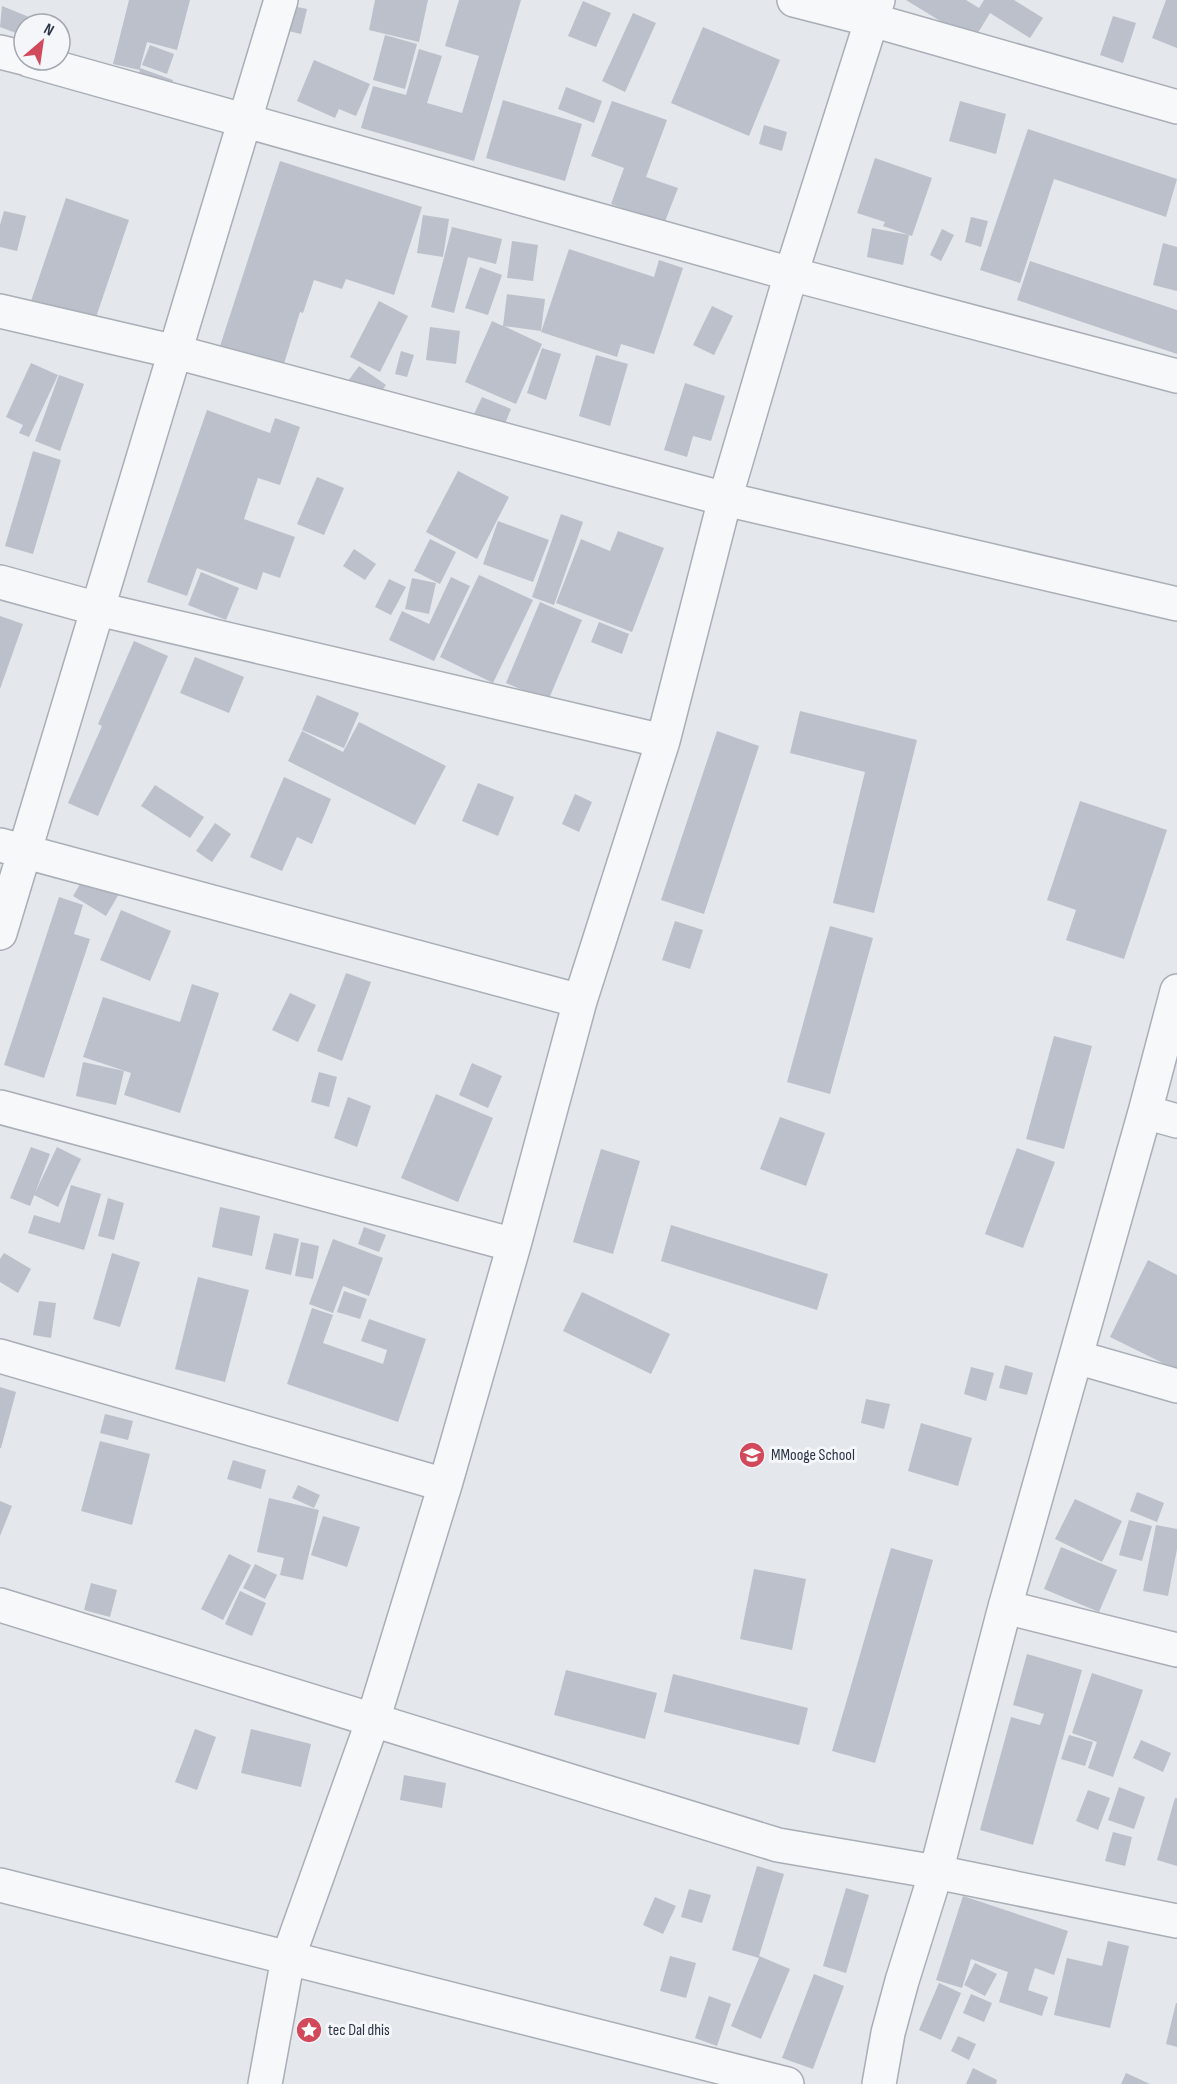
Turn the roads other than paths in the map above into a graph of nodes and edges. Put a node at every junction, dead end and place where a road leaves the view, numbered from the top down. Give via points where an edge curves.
1 (281, 0) edge
2 (794, 0) edge
3 (875, 10) edge
4 (72, 72) edge
5 (1177, 107) edge
6 (245, 121) junction
7 (790, 274) junction
8 (0, 311) edge
9 (176, 352) junction
10 (1177, 376) edge
11 (725, 499) junction
12 (0, 582) edge
13 (1177, 604) edge
14 (99, 609) junction
15 (663, 741) junction
16 (12, 848) edge
17 (0, 933) edge
18 (1177, 991) edge
19 (580, 1001) junction
20 (0, 1107) edge
21 (1145, 1112) junction
22 (1177, 1121) edge
23 (514, 1245) junction
24 (0, 1356) edge
25 (1076, 1357) junction
26 (1177, 1386) edge
27 (445, 1485) junction
28 (0, 1605) edge
29 (1005, 1607) junction
30 (1177, 1650) edge
31 (373, 1720) junction
32 (936, 1872) junction
33 (0, 1885) edge
34 (1177, 1921) edge
35 (288, 1958) junction
36 (265, 2084) edge
37 (787, 2084) edge
38 (879, 2084) edge

1 - 6 street
2 - 3 street
3 - 5 street
3 - 7 street
4 - 6 street
6 - 7 street
6 - 9 street
7 - 10 street
7 - 11 street
8 - 9 street
9 - 11 street
9 - 14 street
11 - 13 street
11 - 15 street
12 - 14 street
14 - 15 street
14 - 16 street
15 - 19 street
16 - 17 street
16 - 19 street
18 - 21 street
19 - 23 street
20 - 23 street
21 - 22 street
21 - 25 street
23 - 27 street
24 - 27 street
25 - 26 street
25 - 29 street
27 - 31 street
28 - 31 street
29 - 30 street
29 - 32 street
31 - 32 street via 778,1845
31 - 35 street
32 - 34 street
32 - 38 street via 888,2033
33 - 35 street
35 - 36 street
35 - 37 street

